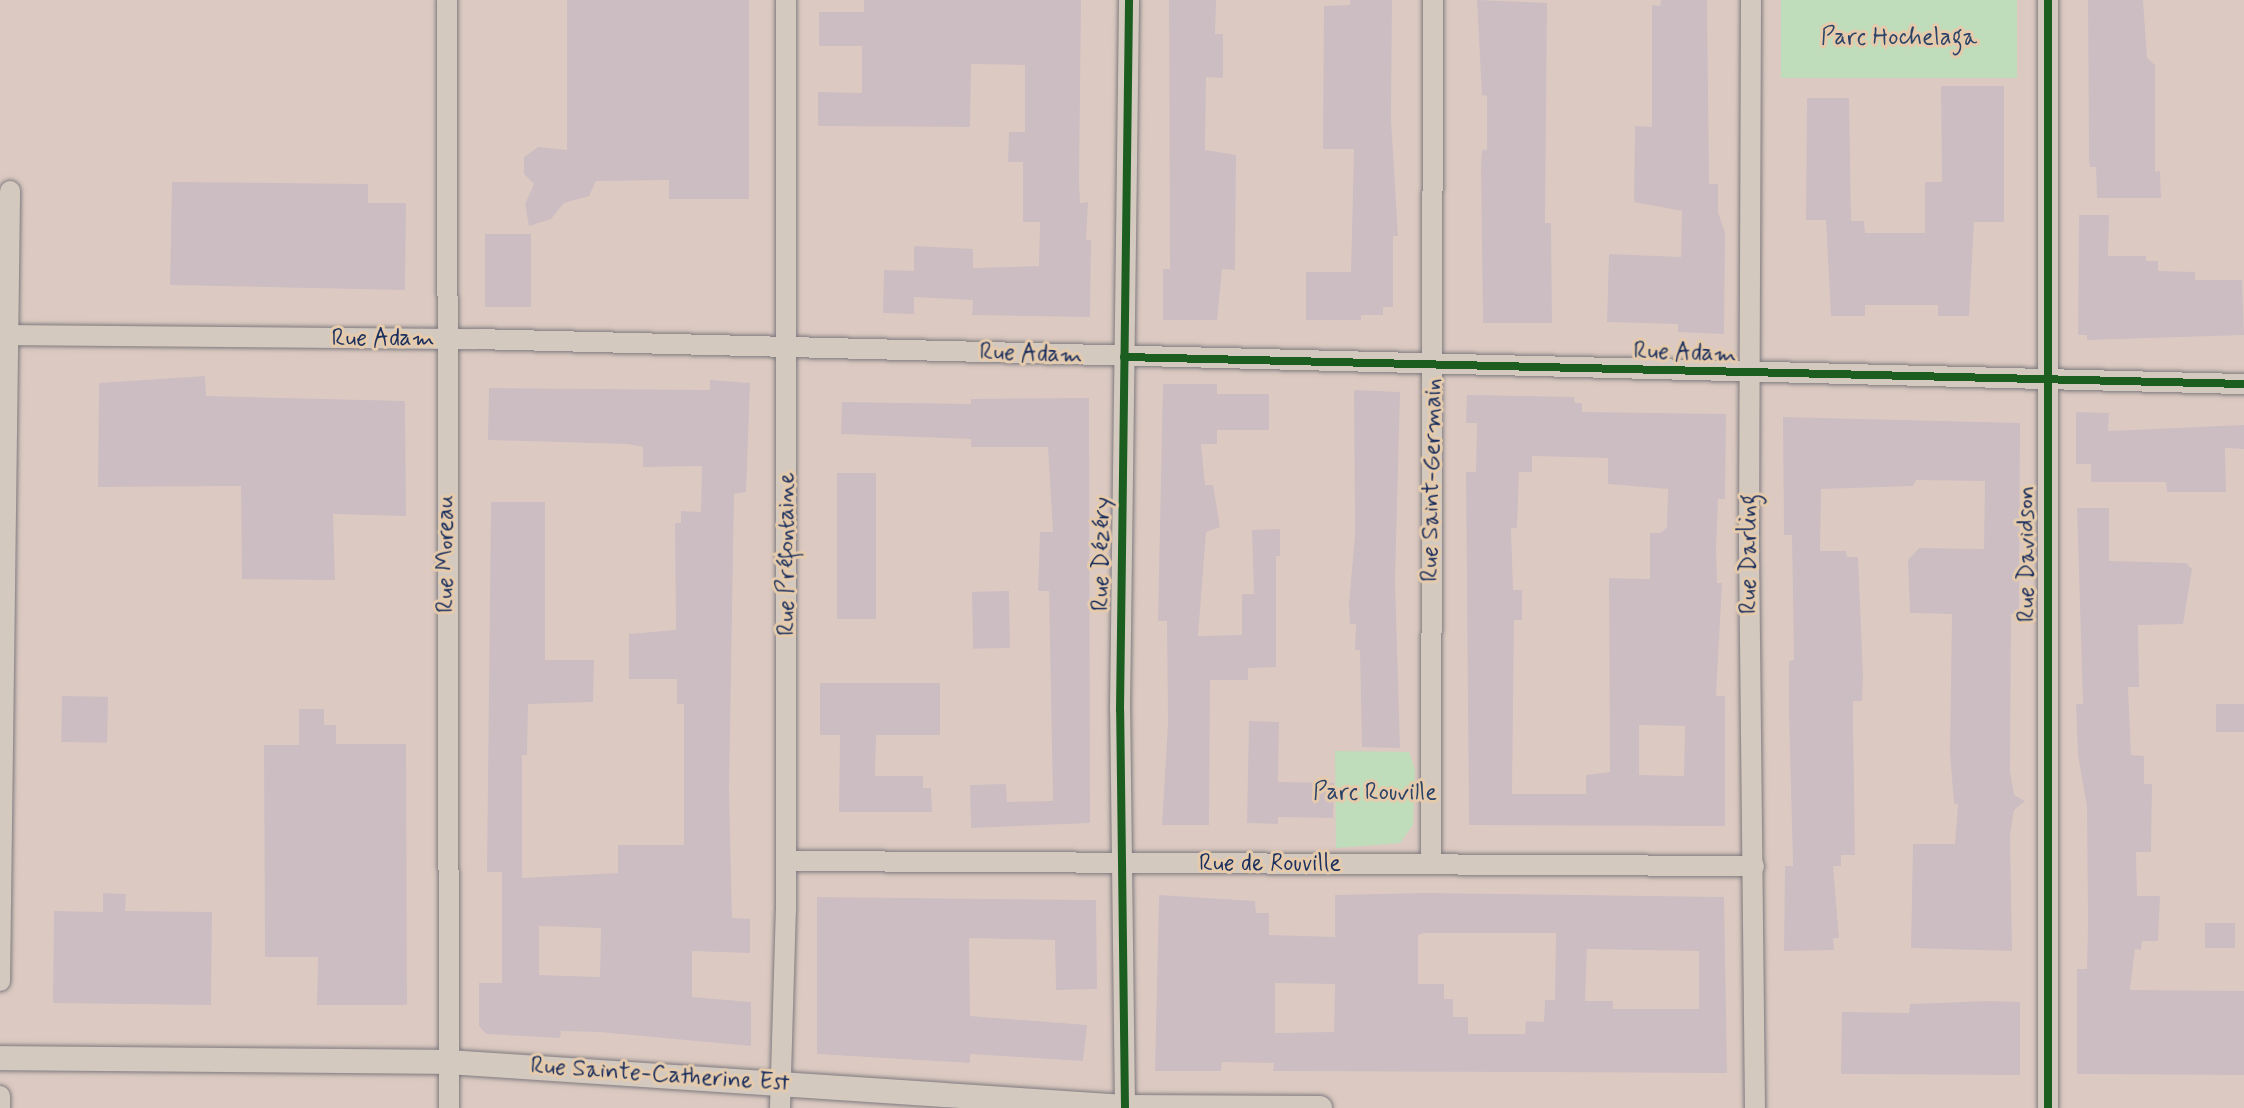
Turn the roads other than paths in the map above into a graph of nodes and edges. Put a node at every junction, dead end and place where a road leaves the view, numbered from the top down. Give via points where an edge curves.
1 (447, 0) edge
2 (786, 0) edge
3 (1129, 0) edge
4 (1433, 0) edge
5 (1751, 0) edge
6 (2048, 0) edge
7 (10, 191) dead end
8 (10, 335) junction
9 (446, 339) junction
10 (787, 347) junction
11 (1124, 357) junction
12 (1433, 365) junction
13 (1748, 375) junction
14 (2047, 382) junction
15 (2244, 384) edge
16 (3, 590) edge
17 (787, 861) junction
18 (1123, 863) junction
19 (1431, 864) junction
20 (1754, 866) junction
21 (0, 981) edge
22 (0, 1058) edge
23 (448, 1062) junction
24 (781, 1082) junction
25 (0, 1096) edge
26 (1125, 1107) edge
27 (0, 1108) edge
28 (449, 1108) edge
29 (780, 1108) edge
30 (1320, 1108) edge
31 (1755, 1108) edge
32 (2048, 1108) edge

1 - 9 street, Rue Moreau
2 - 10 street, Rue Préfontaine
3 - 11 street, Rue Dézéry
4 - 12 street, Rue Saint-Germain
5 - 13 street, Rue Darling
6 - 14 street, Rue Davidson
7 - 8 street
8 - 9 street, Rue Adam
8 - 16 street
9 - 10 street, Rue Adam
9 - 23 street, Rue Moreau
10 - 11 street, Rue Adam
10 - 17 street, Rue Préfontaine
11 - 12 street, Rue Adam
11 - 18 street, Rue Dézéry
12 - 13 street, Rue Adam
12 - 19 street, Rue Saint-Germain
13 - 14 street, Rue Adam
13 - 20 street, Rue Darling
14 - 15 street, Rue Adam
14 - 32 street, Rue Davidson
16 - 21 street
17 - 18 street, Rue de Rouville
17 - 24 street, Rue Préfontaine
18 - 19 street, Rue de Rouville
18 - 26 street, Rue Dézéry
19 - 20 street, Rue de Rouville
20 - 31 street, Rue Darling
22 - 23 street, Rue Sainte-Catherine Est
23 - 24 street, Rue Sainte-Catherine Est
23 - 28 street, Rue Moreau
24 - 26 street, Rue Sainte-Catherine Est
24 - 29 street, Rue Préfontaine
25 - 27 street
26 - 30 street, Rue Sainte-Catherine Est

